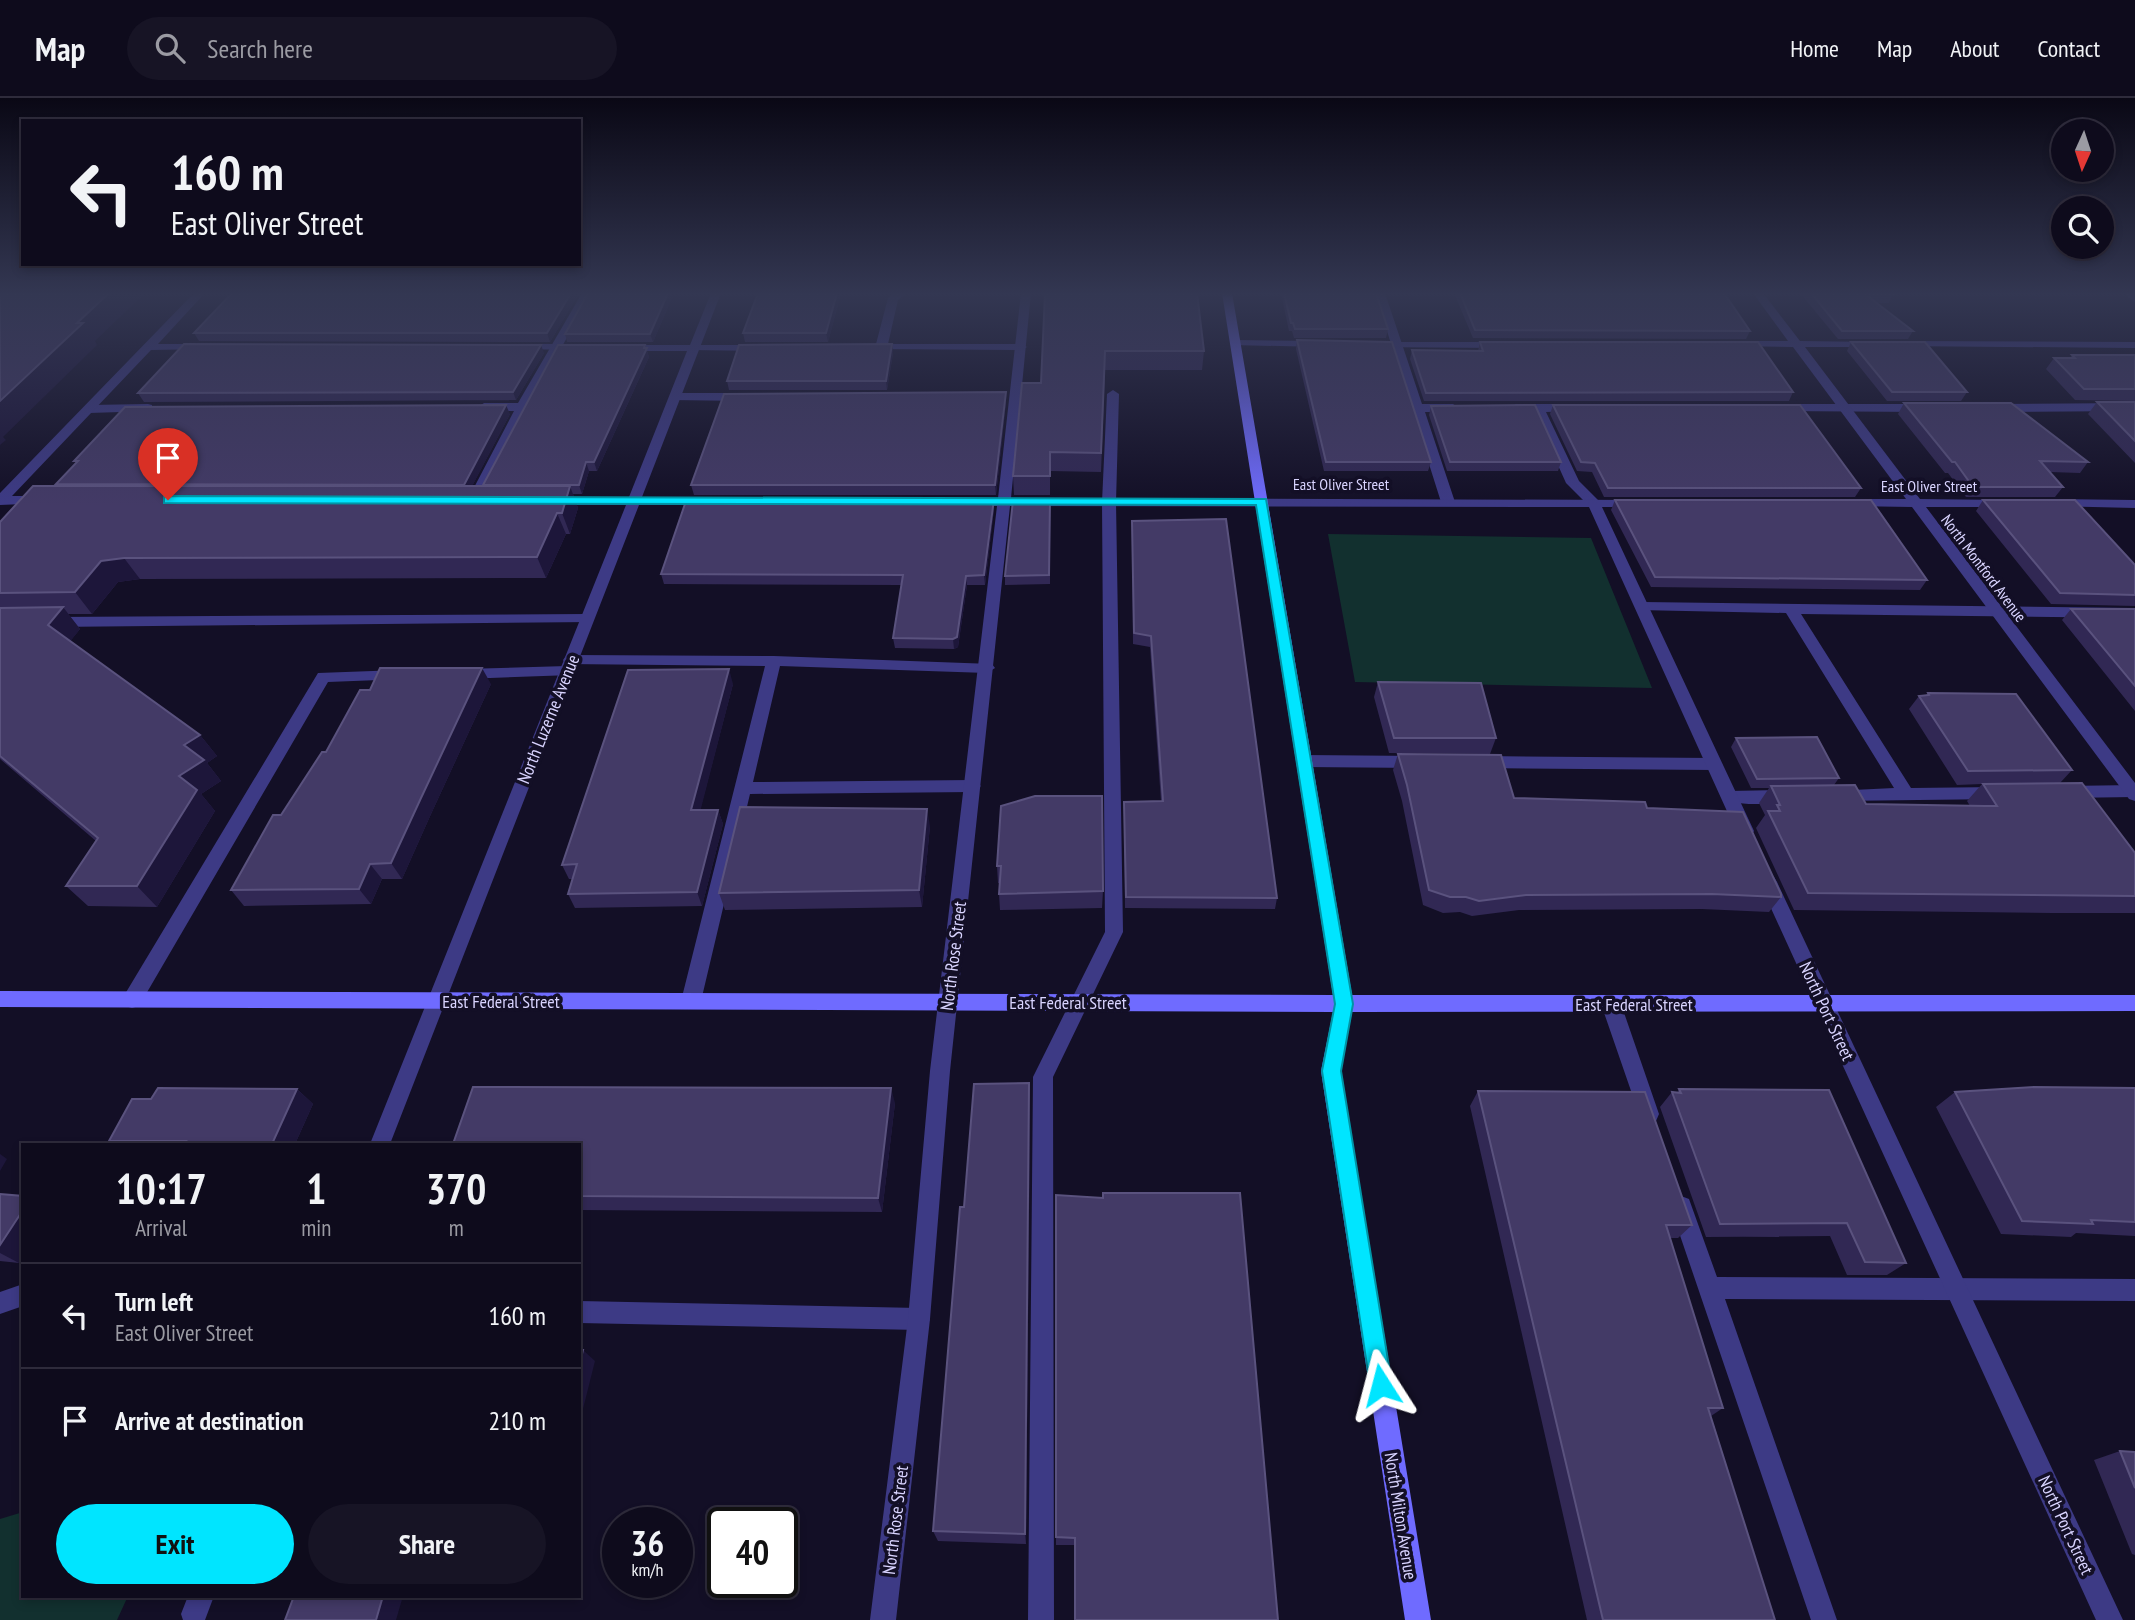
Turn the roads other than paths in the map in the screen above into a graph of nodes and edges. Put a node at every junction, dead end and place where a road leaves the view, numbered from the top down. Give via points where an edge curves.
1 (132, 364) edge
2 (548, 364) edge
3 (688, 364) edge
4 (1017, 364) edge
5 (1239, 364) edge
6 (1404, 364) edge
7 (1812, 364) edge
8 (1113, 394) dead end
9 (675, 397) junction
10 (757, 397) edge
11 (466, 407) edge
12 (522, 407) junction
13 (158, 408) edge
14 (1418, 408) junction
15 (1471, 408) edge
16 (1498, 408) edge
17 (1538, 408) junction
18 (1593, 408) edge
19 (1761, 408) edge
20 (1844, 408) junction
21 (1941, 408) edge
22 (1983, 408) edge
23 (2135, 408) edge
24 (89, 409) junction
25 (0, 500) edge
26 (57, 500) edge
27 (474, 501) edge
28 (540, 501) edge
29 (634, 501) junction
30 (722, 501) edge
31 (951, 502) edge
32 (1109, 502) junction
33 (1261, 502) junction
34 (1448, 502) junction
35 (1005, 503) junction
36 (1594, 503) junction
37 (1650, 503) edge
38 (1844, 503) edge
39 (1914, 503) junction
40 (2011, 503) edge
41 (2038, 503) edge
42 (2135, 504) edge
43 (1643, 607) junction
44 (1791, 609) junction
45 (1994, 611) junction
46 (2135, 613) edge
47 (587, 620) junction
48 (41, 622) edge
49 (774, 661) junction
50 (569, 665) junction
51 (987, 668) junction
52 (445, 674) edge
53 (418, 675) edge
54 (1304, 761) junction
55 (1441, 762) edge
56 (1468, 762) edge
57 (1714, 764) junction
58 (973, 786) junction
59 (743, 788) junction
60 (2052, 792) edge
61 (2012, 793) edge
62 (2134, 793) edge
63 (1906, 794) junction
64 (1824, 795) edge
65 (1797, 796) edge
66 (1729, 797) junction
67 (1751, 846) edge
68 (1763, 870) edge
69 (0, 999) edge
70 (132, 1000) junction
71 (436, 1000) junction
72 (691, 1001) junction
73 (948, 1001) junction
74 (1079, 1002) junction
75 (2135, 1003) edge
76 (1344, 1004) junction
77 (1611, 1004) junction
78 (1824, 1005) junction
79 (1656, 1133) edge
80 (380, 1143) edge
81 (1674, 1185) edge
82 (1710, 1288) junction
83 (1956, 1289) junction
84 (2135, 1290) edge
85 (21, 1296) edge
86 (0, 1303) edge
87 (581, 1312) edge
88 (919, 1319) junction
89 (883, 1620) edge
90 (1041, 1620) edge
91 (1418, 1620) edge
92 (1824, 1620) edge
93 (2110, 1620) edge

1 - 24 street
2 - 12 street
3 - 9 street, North Luzerne Avenue
4 - 35 street, North Rose Street via 1009,396
5 - 33 street, North Milton Avenue
6 - 14 street
7 - 20 street, North Montford Avenue
8 - 32 street
9 - 10 street
9 - 29 street, North Luzerne Avenue
11 - 12 street
12 - 27 street
13 - 24 street
14 - 15 street
14 - 34 street
16 - 17 street
17 - 18 street
17 - 36 street via 1573,484
19 - 20 street
20 - 21 street
20 - 39 street, North Montford Avenue
22 - 23 street
24 - 25 street
25 - 26 street
28 - 29 street
29 - 30 street
29 - 47 street, North Luzerne Avenue
31 - 35 street, East Oliver Street
32 - 33 street, East Oliver Street
32 - 35 street, East Oliver Street
32 - 74 street via 1114,932
33 - 34 street, East Oliver Street
33 - 54 street, North Milton Avenue
34 - 36 street, East Oliver Street
35 - 51 street, North Rose Street
36 - 37 street, East Oliver Street
36 - 43 street
38 - 39 street, East Oliver Street
39 - 40 street, East Oliver Street
39 - 45 street, North Montford Avenue
41 - 42 street
43 - 44 street
43 - 57 street
44 - 45 street
44 - 63 street
45 - 46 street
45 - 62 street, North Montford Avenue
47 - 48 street
47 - 50 street, North Luzerne Avenue
49 - 50 street
49 - 51 street
49 - 59 street
50 - 52 street
50 - 71 street, North Luzerne Avenue
51 - 58 street, North Rose Street
53 - 70 street via 323,677
54 - 55 street
54 - 76 street, North Milton Avenue
56 - 57 street
57 - 66 street
58 - 59 street
58 - 73 street, North Rose Street
59 - 72 street
60 - 62 street
61 - 63 street
63 - 64 street
65 - 66 street
66 - 67 street
68 - 78 street, North Port Street
69 - 70 street, East Federal Street
70 - 71 street, East Federal Street
71 - 72 street, East Federal Street
71 - 80 street, North Luzerne Avenue
72 - 73 street, East Federal Street
73 - 74 street, East Federal Street
73 - 88 street, North Rose Street
74 - 76 street, East Federal Street
74 - 90 street via 1043,1077
75 - 78 street, East Federal Street
76 - 77 street, East Federal Street
76 - 91 street, North Milton Avenue via 1331,1071
77 - 78 street, East Federal Street
77 - 79 street
78 - 83 street, North Port Street
81 - 82 street
82 - 83 street
82 - 92 street
83 - 84 street
83 - 93 street, North Port Street
85 - 86 street
87 - 88 street
88 - 89 street, North Rose Street

